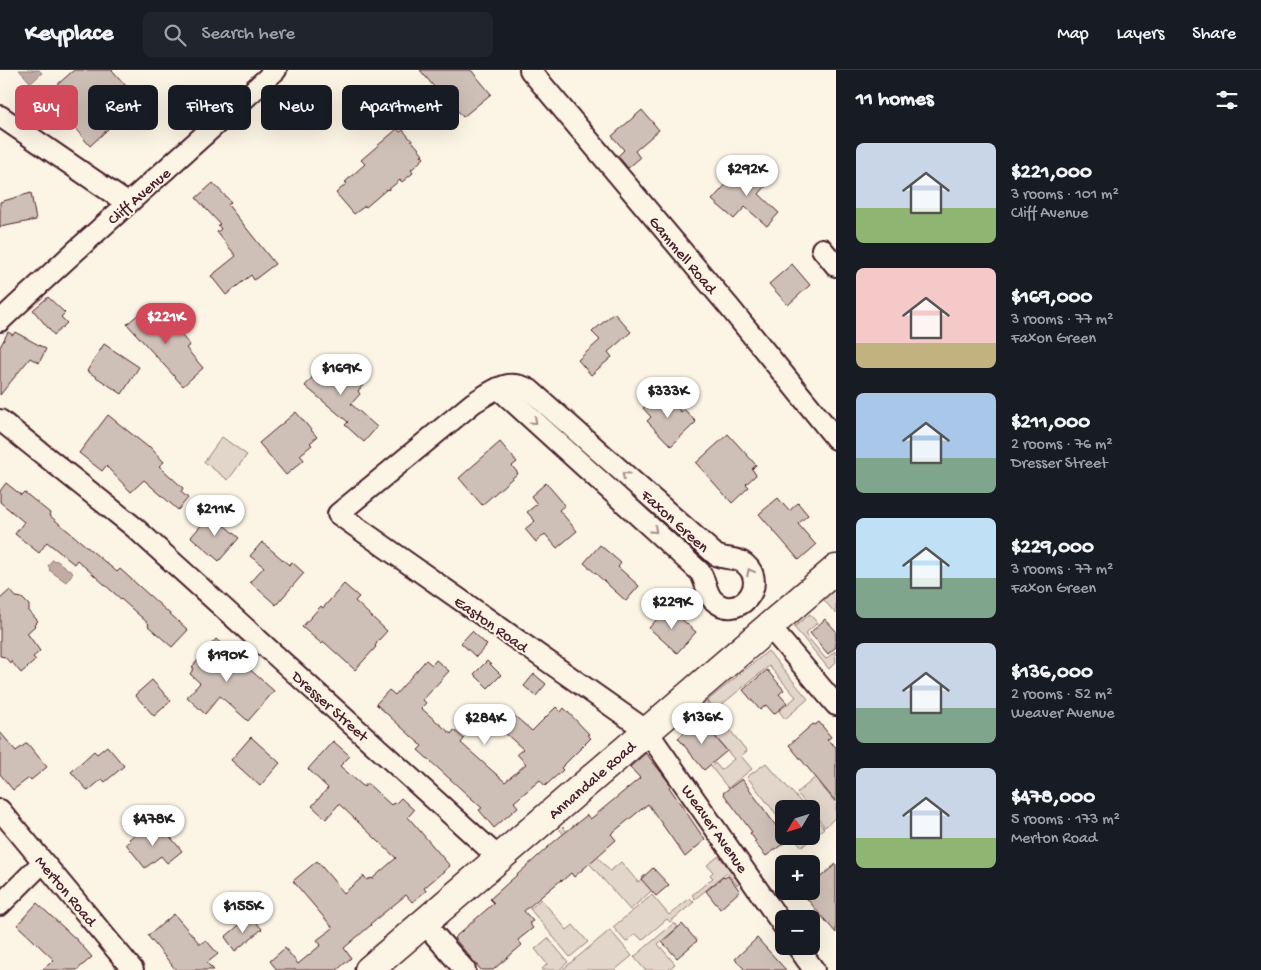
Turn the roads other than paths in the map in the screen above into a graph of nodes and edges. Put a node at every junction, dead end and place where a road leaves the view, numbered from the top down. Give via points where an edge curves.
1 (276, 70) edge
2 (530, 70) edge
3 (0, 116) edge
4 (127, 203) junction
5 (822, 249) dead end
6 (836, 266) edge
7 (0, 321) edge
8 (498, 388) junction
9 (0, 420) edge
10 (836, 439) edge
11 (338, 514) joint
12 (836, 568) edge
13 (769, 626) junction
14 (836, 705) edge
15 (647, 731) junction
16 (0, 810) edge
17 (499, 858) junction
18 (43, 862) junction
19 (0, 905) edge
20 (775, 914) edge
21 (424, 922) junction
22 (803, 955) edge
23 (134, 970) edge
24 (369, 970) edge
25 (466, 970) edge
26 (814, 970) edge

1 - 4 street, Cliff Avenue
2 - 10 street, Gammell Road
3 - 4 street
4 - 7 street, Cliff Avenue
5 - 6 street
8 -> 8 street, Faxon Green via 700,572 713,600 733,607 751,596 753,575 744,563 716,555 530,390 514,384
8 - 11 street, Faxon Green via 473,402
9 - 17 street, Dresser Street via 134,527
11 - 15 street, Easton Road
12 - 13 street, Annandale Road
13 - 14 street
13 - 15 street, Annandale Road
15 - 17 street, Annandale Road
15 - 20 street, Weaver Avenue
16 - 18 street, Merton Road
17 - 21 street, Annandale Road
18 - 19 street
18 - 23 street, Merton Road
21 - 24 street, Annandale Road
21 - 25 street
22 - 26 street

